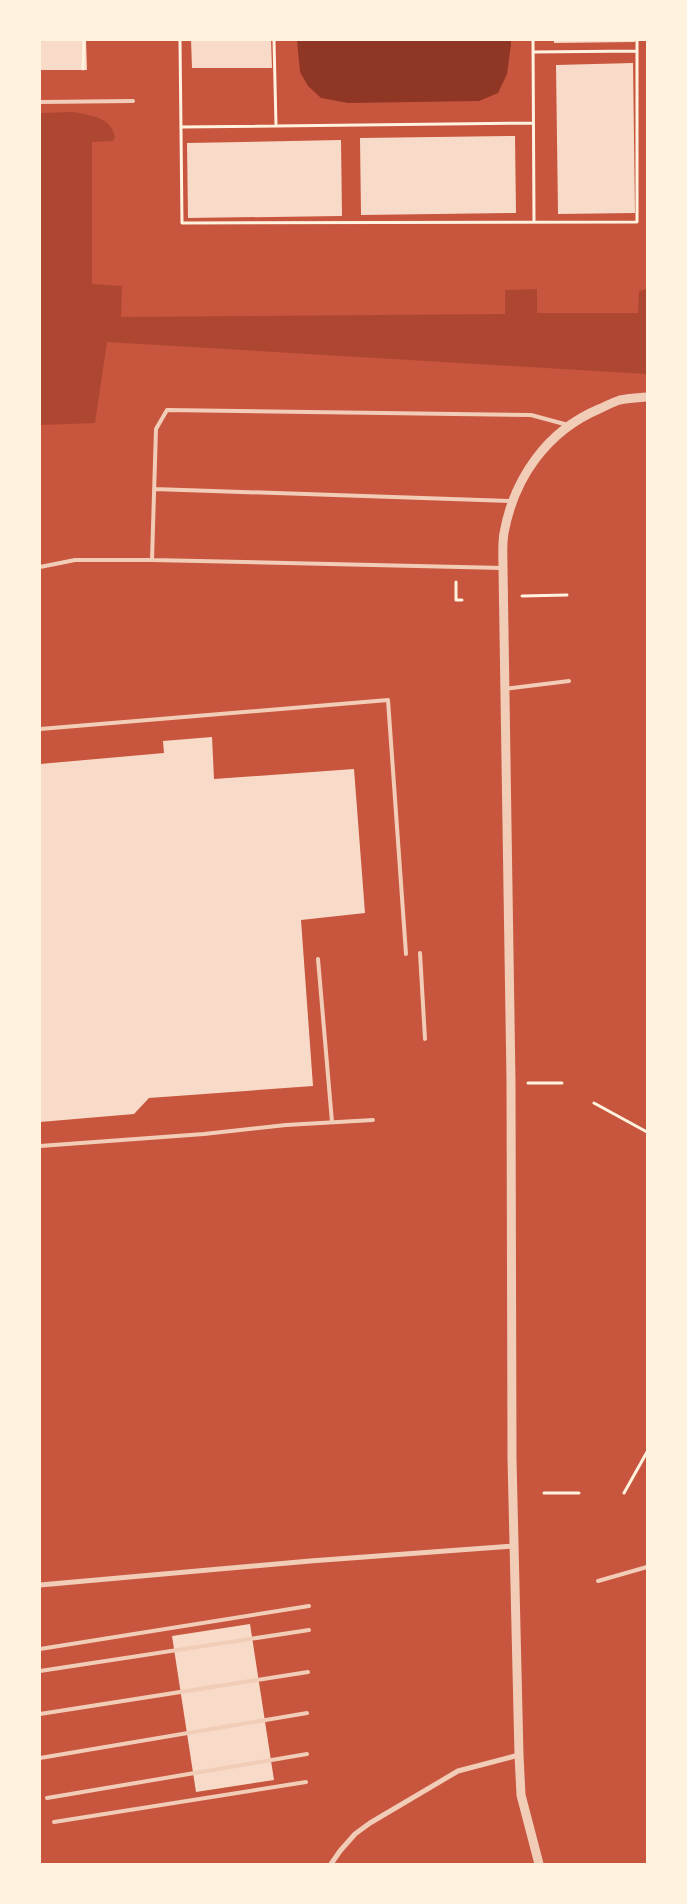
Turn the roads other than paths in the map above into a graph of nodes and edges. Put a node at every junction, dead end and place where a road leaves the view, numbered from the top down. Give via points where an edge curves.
1 (133, 101) dead end
2 (40, 102) edge
3 (647, 397) edge
4 (569, 425) junction
5 (154, 489) junction
6 (513, 501) junction
7 (152, 560) junction
8 (40, 567) edge
9 (503, 568) junction
10 (569, 681) dead end
11 (504, 689) junction
12 (40, 729) edge
13 (420, 953) dead end
14 (406, 954) dead end
15 (318, 959) dead end
16 (425, 1039) dead end
17 (374, 1120) dead end
18 (332, 1122) junction
19 (40, 1146) edge
20 (514, 1546) junction
21 (647, 1567) edge
22 (598, 1581) dead end
23 (40, 1585) edge
24 (310, 1606) dead end
25 (309, 1630) dead end
26 (40, 1649) edge
27 (40, 1671) edge
28 (308, 1672) dead end
29 (307, 1713) dead end
30 (40, 1714) edge
31 (307, 1754) dead end
32 (519, 1755) junction
33 (40, 1758) edge
34 (306, 1782) dead end
35 (47, 1798) dead end
36 (54, 1822) dead end
37 (332, 1864) edge
38 (539, 1864) edge

1 - 2 lane
3 - 4 street via 620,400
4 - 5 lane via 531,415 167,410 156,429
4 - 6 street via 540,452
5 - 6 lane
5 - 7 lane
6 - 9 street via 504,534
7 - 8 lane via 75,560
7 - 9 lane
9 - 11 street
10 - 11 lane
11 - 20 street
12 - 14 lane via 388,700
13 - 16 lane
15 - 18 lane
17 - 18 lane
18 - 19 lane
20 - 23 street
20 - 32 street
21 - 22 lane
24 - 26 lane
25 - 27 lane
28 - 30 lane
29 - 33 lane
31 - 35 lane
32 - 37 street via 458,1771 355,1834
32 - 38 street via 521,1795
34 - 36 lane

